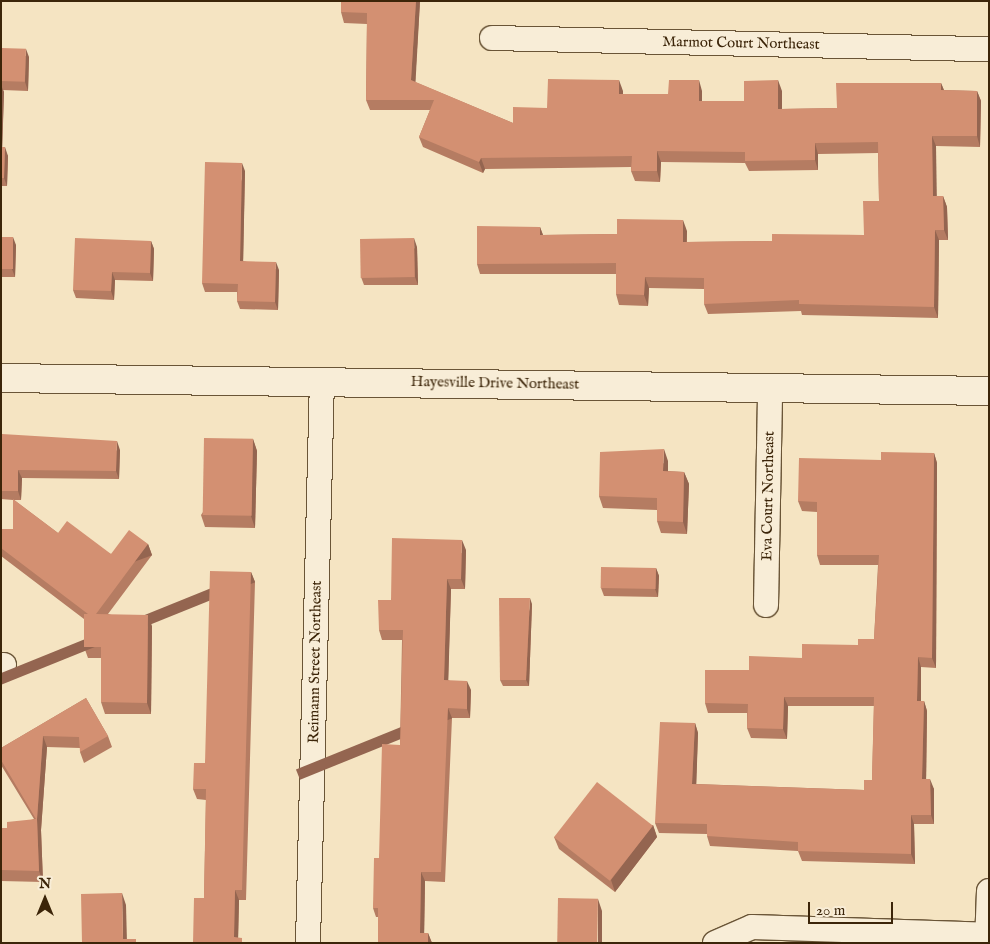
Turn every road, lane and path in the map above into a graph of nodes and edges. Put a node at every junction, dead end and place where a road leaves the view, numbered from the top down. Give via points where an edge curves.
1 (492, 38) dead end
2 (989, 48) edge
3 (1, 378) edge
4 (322, 380) junction
5 (770, 387) junction
6 (989, 391) edge
7 (766, 606) dead end
8 (989, 891) edge
9 (987, 939) edge
10 (308, 943) edge
11 (715, 943) edge

1 - 2 street, Marmot Court Northeast
3 - 4 street, Hayesville Drive Northeast
4 - 5 street, Hayesville Drive Northeast
4 - 10 street, Reimann Street Northeast
5 - 6 street, Hayesville Drive Northeast
5 - 7 street, Eva Court Northeast
8 - 9 street
9 - 11 street via 752,927

